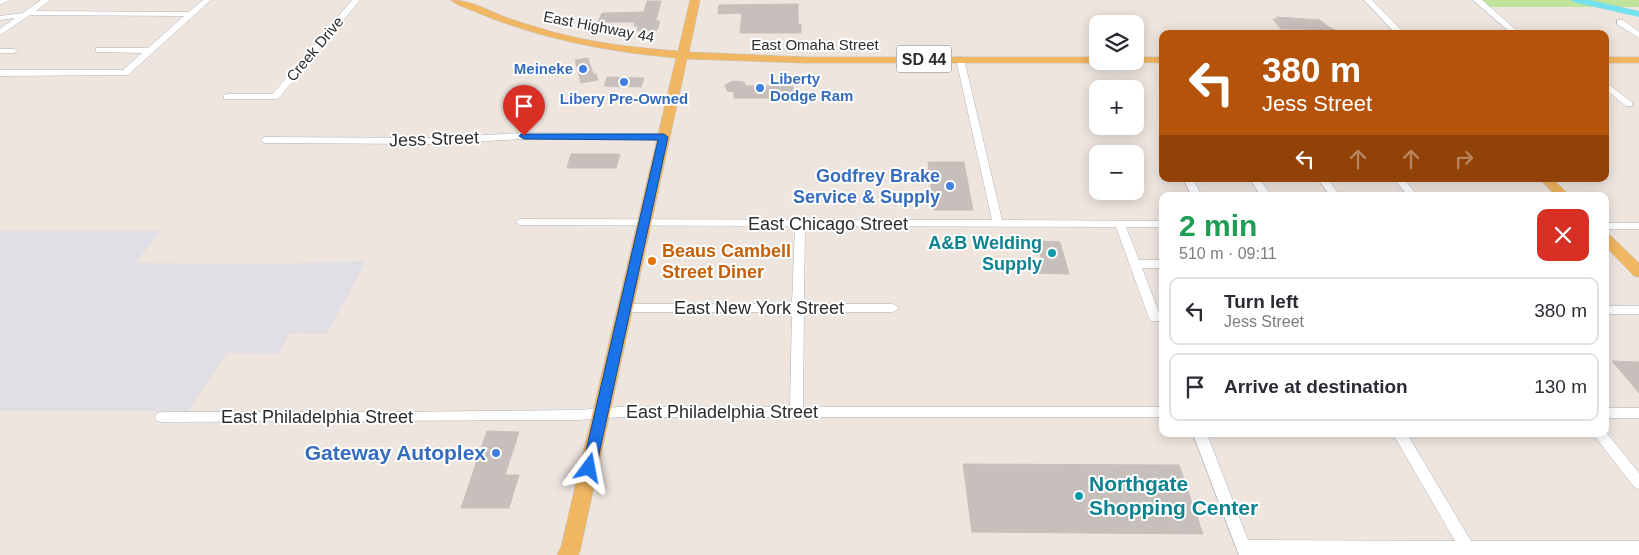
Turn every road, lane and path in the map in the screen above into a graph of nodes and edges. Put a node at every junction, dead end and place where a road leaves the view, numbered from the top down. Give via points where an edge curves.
1 (5, 0) edge
2 (46, 0) edge
3 (207, 0) edge
4 (356, 0) edge
5 (456, 0) edge
6 (695, 0) edge
7 (1368, 0) edge
8 (1477, 0) edge
9 (0, 4) edge
10 (27, 14) junction
11 (192, 14) junction
12 (0, 18) edge
13 (1620, 22) dead end
14 (1397, 30) edge
15 (1512, 30) edge
16 (0, 33) edge
17 (1639, 36) edge
18 (0, 50) edge
19 (14, 50) dead end
20 (99, 50) dead end
21 (150, 51) junction
22 (682, 56) junction
23 (960, 59) junction
24 (1089, 60) edge
25 (1144, 60) edge
26 (1159, 60) edge
27 (1609, 60) edge
28 (1639, 60) edge
29 (0, 73) edge
30 (1609, 88) edge
31 (228, 97) dead end
32 (1629, 104) dead end
33 (664, 137) junction
34 (265, 140) dead end
35 (1401, 182) edge
36 (1549, 182) edge
37 (1410, 192) edge
38 (1559, 192) edge
39 (520, 222) dead end
40 (644, 224) junction
41 (800, 224) junction
42 (998, 224) junction
43 (1120, 224) junction
44 (1159, 224) edge
45 (1609, 226) edge
46 (1639, 226) edge
47 (1609, 242) edge
48 (1135, 264) junction
49 (1159, 264) edge
50 (1639, 272) edge
51 (625, 308) junction
52 (798, 308) junction
53 (893, 308) dead end
54 (1609, 310) edge
55 (1639, 310) edge
56 (1157, 312) edge
57 (796, 412) junction
58 (1159, 412) edge
59 (601, 413) junction
60 (1609, 413) edge
61 (1639, 413) edge
62 (162, 417) dead end
63 (1201, 437) edge
64 (1402, 437) edge
65 (1602, 437) edge
66 (1639, 483) edge
67 (1639, 548) edge
68 (1245, 551) edge
69 (1469, 552) edge
70 (569, 554) edge

1 - 9 street
2 - 10 street
3 - 11 street
4 - 31 street, Creek Drive via 274,97
5 - 22 main road, East Highway 44 / SD 44 via 507,22 551,35
6 - 22 main road
7 - 14 street
8 - 15 street
10 - 11 street
10 - 12 street
10 - 16 street
11 - 21 street
13 - 17 street
18 - 19 street
20 - 21 street
21 - 29 street via 125,73
22 - 23 main road, East Omaha Street / SD 44 via 751,60
22 - 33 main road
23 - 24 main road, East Omaha Street / SD 44
23 - 42 street
25 - 26 main road
27 - 28 main road
30 - 32 street
33 - 34 street, Jess Street
33 - 40 main road
35 - 37 street
36 - 38 main road
39 - 40 street, East Chicago Street
40 - 41 street, East Chicago Street
40 - 51 main road
41 - 42 street, East Chicago Street
41 - 52 street
42 - 43 street, East Chicago Street
43 - 44 street, East Chicago Street
43 - 48 street
45 - 46 street
47 - 50 main road
48 - 49 street
48 - 56 street
51 - 52 street, East New York Street
51 - 59 main road
52 - 53 street, East New York Street
52 - 57 street
54 - 55 street
57 - 58 street, East Philadelphia Street
57 - 59 street, East Philadelphia Street
59 - 62 street, East Philadelphia Street
59 - 70 main road
60 - 61 street
63 - 68 street
64 - 69 street
65 - 66 street
67 - 69 street
68 - 69 street

